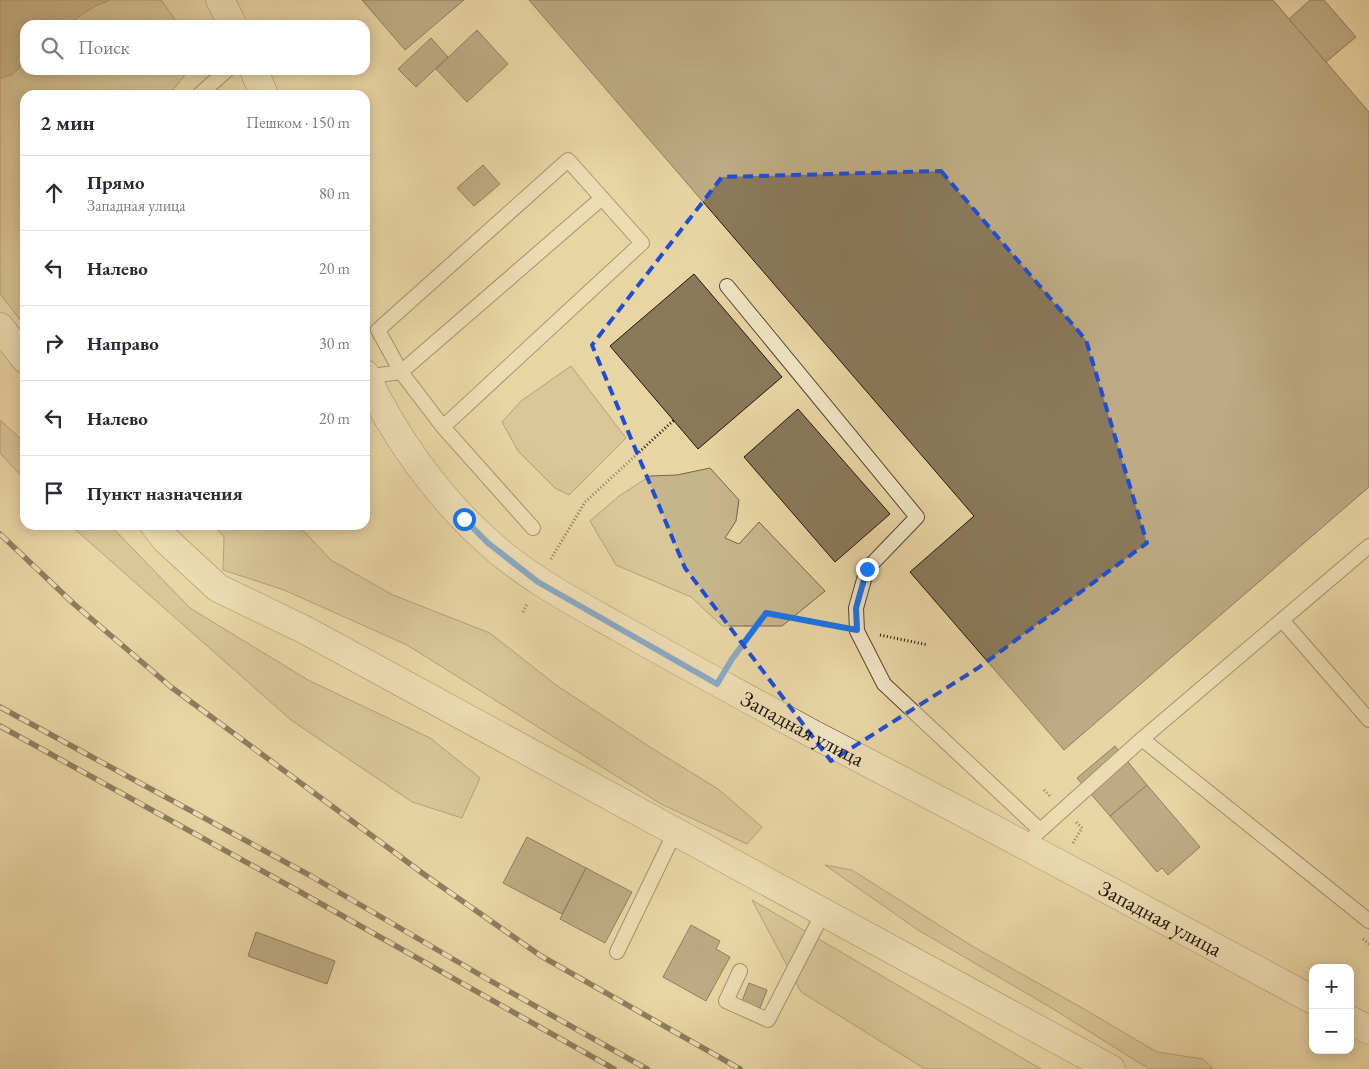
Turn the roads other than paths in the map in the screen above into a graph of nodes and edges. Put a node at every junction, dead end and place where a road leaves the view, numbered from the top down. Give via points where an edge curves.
1 (220, 0) edge
2 (230, 20) edge
3 (222, 75) edge
4 (256, 75) edge
5 (205, 90) edge
6 (262, 90) edge
7 (602, 198) junction
8 (727, 286) dead end
9 (0, 327) edge
10 (20, 353) edge
11 (401, 372) junction
12 (370, 376) edge
13 (370, 383) edge
14 (443, 427) junction
15 (533, 528) dead end
16 (158, 530) edge
17 (1369, 546) edge
18 (1282, 620) junction
19 (1369, 720) edge
20 (1142, 739) junction
21 (675, 832) junction
22 (1033, 837) junction
23 (823, 913) junction
24 (1369, 921) edge
25 (617, 952) dead end
26 (740, 971) dead end
27 (1309, 998) edge
28 (1354, 1022) edge
29 (1369, 1030) edge
30 (1111, 1069) edge

1 - 2 street
3 - 5 lane
4 - 6 street
7 - 11 lane
7 - 11 lane via 568,160 378,330
7 - 14 lane via 642,244
8 - 22 lane via 916,517 867,569 856,608 857,630 884,684
9 - 10 street
11 - 12 lane
11 - 14 lane
13 - 22 street, Западная улица via 429,480 488,543 538,582 717,684
14 - 15 lane
16 - 21 street via 218,588 305,630
17 - 18 lane
18 - 19 lane
18 - 20 lane
20 - 22 lane
20 - 24 lane
21 - 23 street
21 - 25 lane
22 - 27 street, Западная улица
23 - 26 lane via 768,1020 726,1001
23 - 30 street
28 - 29 street

